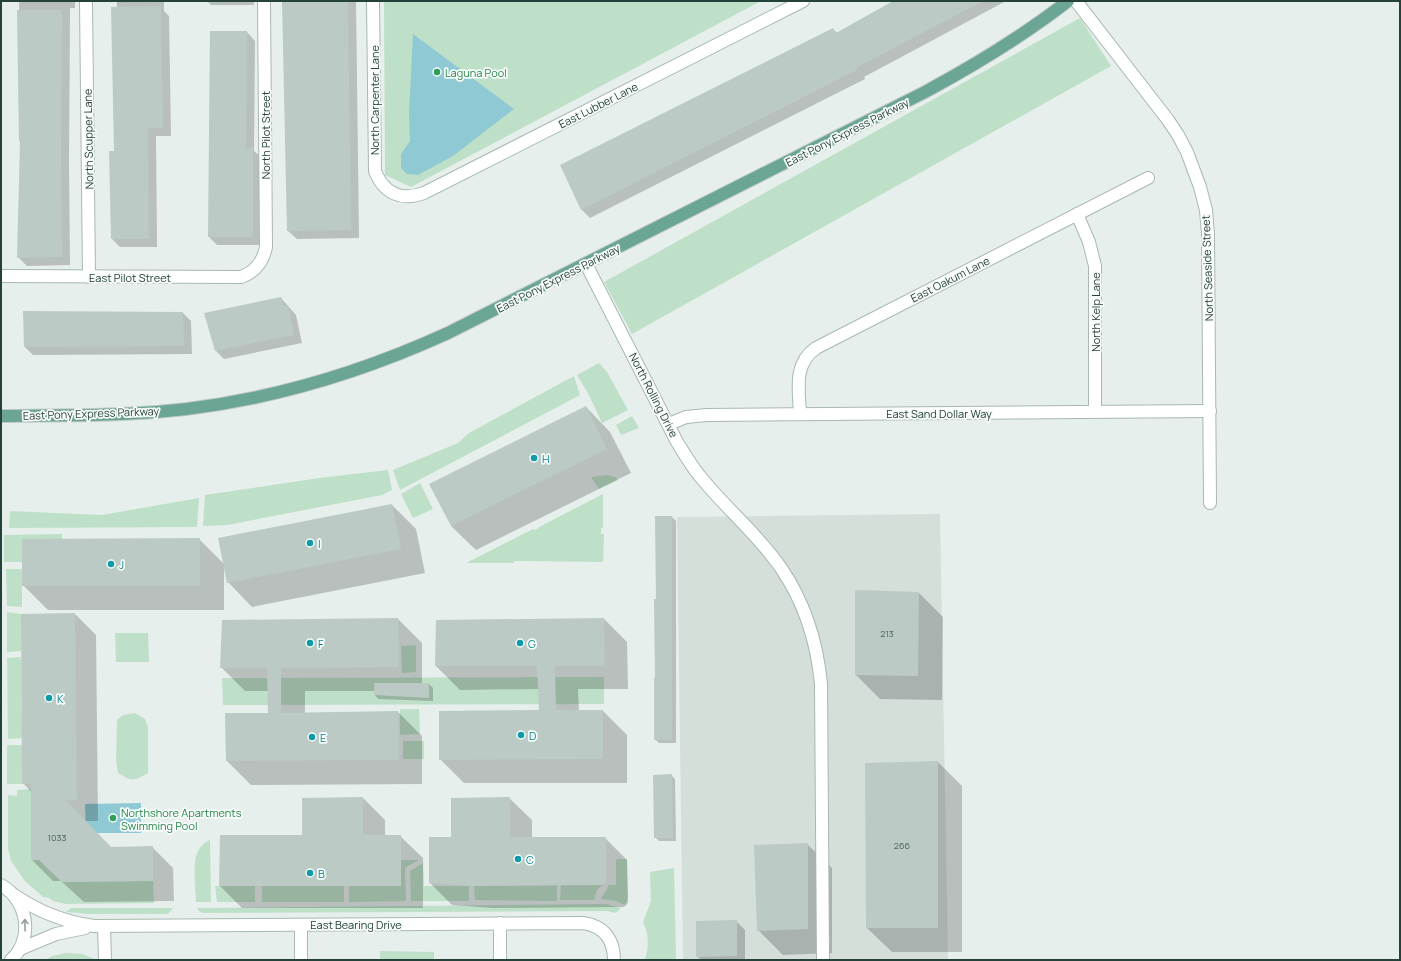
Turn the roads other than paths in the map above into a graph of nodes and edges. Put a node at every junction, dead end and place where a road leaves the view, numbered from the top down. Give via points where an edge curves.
1 (86, 1) edge
2 (264, 1) edge
3 (373, 1) edge
4 (802, 1) edge
5 (1068, 1) edge
6 (1076, 1) edge
7 (1148, 178) dead end
8 (391, 192) joint
9 (1077, 214) junction
10 (586, 264) junction
11 (256, 267) joint
12 (1, 276) edge
13 (89, 277) junction
14 (1210, 411) junction
15 (1095, 412) junction
16 (800, 414) junction
17 (1, 416) edge
18 (669, 424) junction
19 (1210, 503) dead end
20 (5, 887) edge
21 (500, 924) junction
22 (301, 925) junction
23 (99, 926) junction
24 (20, 949) junction
25 (11, 960) edge
26 (105, 960) edge
27 (301, 960) edge
28 (500, 960) edge
29 (614, 960) edge
30 (823, 960) edge

1 - 13 street, North Scupper Lane
2 - 11 street, North Pilot Street via 266,247
3 - 8 street, North Carpenter Lane via 374,162 379,180
4 - 8 street, East Lubber Lane via 424,193 408,197
5 - 10 main road, East Pony Express Parkway via 1015,40 956,76
6 - 14 street, North Seaside Street via 1168,120 1187,152 1200,187 1206,210 1208,234
7 - 9 street, East Oakum Lane
9 - 15 street, North Kelp Lane via 1089,242 1094,266
9 - 16 street, East Oakum Lane via 816,348 806,357 800,368
10 - 17 main road, East Pony Express Parkway via 412,350 298,388 222,404 151,412
10 - 18 street, North Rolling Drive
11 - 13 street, East Pilot Street via 248,275 241,277
12 - 13 street, East Pilot Street
14 - 15 street, East Sand Dollar Way
14 - 19 street, North Seaside Street
15 - 16 street, East Sand Dollar Way
16 - 18 street, East Sand Dollar Way via 697,415
18 - 30 street, North Rolling Drive via 677,442 699,475 769,552 791,584 814,641 821,684
20 - 23 street via 32,907 53,917
24 -> 20 street via 26,927 24,916 20,905
21 - 22 street, East Bearing Drive
21 - 28 street
21 - 29 street, East Bearing Drive via 588,924 600,928 611,941
22 - 23 street, East Bearing Drive
22 - 27 street
23 - 24 street via 56,934
23 - 26 street
24 - 25 street

